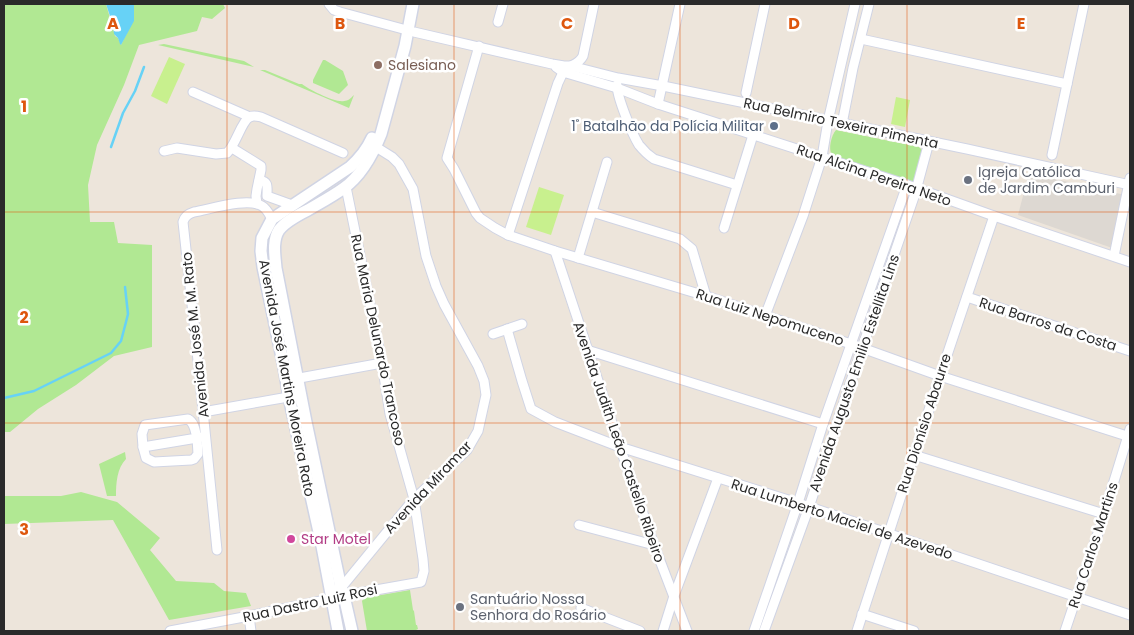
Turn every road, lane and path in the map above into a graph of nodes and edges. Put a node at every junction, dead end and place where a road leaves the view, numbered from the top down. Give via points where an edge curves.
1 (329, 4) edge
2 (413, 4) edge
3 (503, 4) edge
4 (594, 4) edge
5 (680, 4) edge
6 (764, 4) edge
7 (855, 4) edge
8 (869, 4) edge
9 (1084, 4) edge
10 (498, 22) dead end
11 (407, 30) junction
12 (861, 39) junction
13 (479, 46) junction
14 (567, 69) junction
15 (618, 78) junction
16 (1067, 84) junction
17 (663, 86) junction
18 (617, 88) junction
19 (193, 92) dead end
20 (746, 93) dead end
21 (658, 104) junction
22 (250, 116) junction
23 (828, 121) junction
24 (842, 124) junction
25 (753, 134) junction
26 (930, 142) junction
27 (376, 147) junction
28 (232, 148) junction
29 (164, 151) dead end
30 (343, 153) dead end
31 (1052, 155) dead end
32 (822, 157) junction
33 (607, 162) dead end
34 (259, 181) junction
35 (1130, 183) edge
36 (737, 185) junction
37 (907, 185) junction
38 (346, 187) junction
39 (917, 189) junction
40 (257, 204) junction
41 (292, 206) junction
42 (592, 212) junction
43 (994, 216) junction
44 (272, 218) junction
45 (724, 228) dead end
46 (508, 235) junction
47 (555, 251) junction
48 (1114, 256) junction
49 (578, 258) junction
50 (1130, 262) edge
51 (706, 296) junction
52 (967, 297) junction
53 (765, 316) junction
54 (522, 324) dead end
55 (507, 329) junction
56 (493, 334) dead end
57 (851, 344) junction
58 (862, 348) junction
59 (587, 350) junction
60 (1130, 350) edge
61 (382, 363) junction
62 (284, 367) junction
63 (940, 376) junction
64 (298, 378) junction
65 (289, 397) junction
66 (304, 407) junction
67 (203, 412) junction
68 (823, 424) junction
69 (1130, 434) edge
70 (201, 437) junction
71 (143, 447) junction
72 (620, 448) junction
73 (914, 455) junction
74 (718, 478) junction
75 (414, 499) junction
76 (798, 503) junction
77 (809, 507) junction
78 (1104, 514) junction
79 (579, 525) dead end
80 (888, 534) junction
81 (654, 545) junction
82 (216, 550) dead end
83 (328, 579) junction
84 (421, 582) joint
85 (343, 592) junction
86 (674, 596) junction
87 (1077, 596) junction
88 (332, 599) junction
89 (581, 608) dead end
90 (862, 614) junction
91 (1130, 615) edge
92 (249, 616) junction
93 (170, 631) edge
94 (251, 631) edge
95 (338, 631) edge
96 (352, 631) edge
97 (640, 631) edge
98 (663, 631) edge
99 (688, 631) edge
100 (754, 631) edge
101 (764, 631) edge
102 (857, 631) edge
103 (914, 631) edge
104 (1065, 631) edge

1 - 11 street, Rua Belmiro Texeira Pimenta via 340,12
2 - 11 street
3 - 10 street
4 - 14 street via 583,56
5 - 17 street
6 - 20 street
7 - 23 street
8 - 12 street
9 - 16 street
11 - 13 street, Rua Belmiro Texeira Pimenta
11 - 27 street, Avenida José Martins Moreira Rato
11 - 41 street via 368,147 350,167
12 - 16 street
12 - 24 street
13 - 14 street, Rua Belmiro Texeira Pimenta
13 - 46 street, Rua Luiz Nepomuceno via 447,158 476,213
14 - 15 street, Rua Belmiro Texeira Pimenta
14 - 18 street, Rua Belmiro Texeira Pimenta
14 - 46 street via 558,83
15 - 17 street, Rua Belmiro Texeira Pimenta
15 - 18 street
16 - 31 street
17 - 21 street
17 - 23 street, Rua Belmiro Texeira Pimenta
18 - 21 street, Rua Alcina Pereira Neto
18 - 36 street via 638,144 648,154
19 - 22 street
21 - 25 street, Rua Alcina Pereira Neto
22 - 28 street
22 - 30 street
23 - 24 street, Rua Belmiro Texeira Pimenta
23 - 32 street
24 - 26 street, Rua Belmiro Texeira Pimenta
25 - 32 street, Rua Alcina Pereira Neto
25 - 36 street
26 - 35 street, Rua Belmiro Texeira Pimenta
26 - 39 street, Avenida Augusto Emilio Estellita Lins
27 - 38 street, Avenida José Martins Moreira Rato via 365,167
27 - 75 street, Avenida Miramar via 400,164 413,189 426,256 436,286 478,366 486,395 478,431 467,450
28 - 29 street via 223,154 177,148
28 - 34 street via 260,166
32 - 37 street, Rua Alcina Pereira Neto
32 - 53 street
33 - 42 street
34 - 40 street
34 - 41 street via 266,182 267,196
35 - 48 street
36 - 45 street
37 - 39 street, Rua Alcina Pereira Neto
37 - 57 street, Avenida Augusto Emilio Estellita Lins
38 - 61 street, Rua Maria Delunardo Trancoso
38 - 64 street, Avenida José Martins Moreira Rato via 292,218 276,239 276,268
39 - 43 street, Rua Alcina Pereira Neto
39 - 58 street, Avenida Augusto Emilio Estellita Lins
40 - 44 street
40 - 67 street, Avenida José M. M. Rato via 246,202 194,212 184,218
41 - 44 street
42 - 49 street
42 - 51 street via 680,239 692,248
43 - 48 street, Rua Alcina Pereira Neto
43 - 52 street, Rua Dionísio Abaurre
44 - 62 street, Avenida José Martins Moreira Rato via 262,238 261,251
46 - 47 street, Rua Luiz Nepomuceno
47 - 49 street, Rua Luiz Nepomuceno
47 - 59 street, Avenida Judith Leão Castello Ribeiro
48 - 50 street, Rua Alcina Pereira Neto
49 - 51 street, Rua Luiz Nepomuceno
51 - 53 street, Rua Luiz Nepomuceno
52 - 60 street, Rua Barros da Costa
52 - 63 street, Rua Dionísio Abaurre
53 - 57 street, Rua Luiz Nepomuceno
54 - 55 street
55 - 56 street
55 - 72 street, Rua Lumberto Maciel de Azevedo via 531,409
57 - 58 street, Rua Luiz Nepomuceno
57 - 68 street, Avenida Augusto Emilio Estellita Lins
58 - 63 street, Rua Luiz Nepomuceno
58 - 77 street, Avenida Augusto Emilio Estellita Lins
59 - 68 street
59 - 72 street, Avenida Judith Leão Castello Ribeiro
61 - 64 street
61 - 75 street, Rua Maria Delunardo Trancoso via 390,414
62 - 64 street via 289,377
62 - 65 street, Avenida José Martins Moreira Rato
63 - 69 street, Rua Luiz Nepomuceno
63 - 73 street, Rua Dionísio Abaurre
64 - 66 street, Avenida José Martins Moreira Rato
65 - 66 street via 299,399
65 - 67 street
65 - 83 street, Avenida José Martins Moreira Rato
66 - 85 street, Avenida José Martins Moreira Rato
67 - 70 street, Avenida José M. M. Rato
68 - 76 street, Avenida Augusto Emilio Estellita Lins
69 - 78 street, Rua Carlos Martins
70 - 71 street
70 - 71 street via 198,454 191,460 154,462 146,458
70 - 71 street via 188,419 145,425
70 - 82 street, Avenida José M. M. Rato
72 - 74 street, Rua Lumberto Maciel de Azevedo
72 - 81 street, Avenida Judith Leão Castello Ribeiro
73 - 78 street
73 - 80 street, Rua Dionísio Abaurre
74 - 76 street, Rua Lumberto Maciel de Azevedo
74 - 86 street
75 - 84 street, Rua Maria Delunardo Trancoso via 423,559
75 - 85 street, Avenida Miramar
76 - 77 street, Rua Lumberto Maciel de Azevedo
76 - 100 street, Avenida Augusto Emilio Estellita Lins
77 - 80 street, Rua Lumberto Maciel de Azevedo
77 - 101 street, Avenida Augusto Emilio Estellita Lins
78 - 87 street, Rua Carlos Martins
79 - 81 street
80 - 87 street, Rua Lumberto Maciel de Azevedo
80 - 90 street, Rua Dionísio Abaurre
81 - 86 street, Avenida Judith Leão Castello Ribeiro
83 - 85 street via 332,586
83 - 88 street, Avenida José Martins Moreira Rato
84 - 85 street, Rua Dastro Luiz Rosi
85 - 88 street, Rua Dastro Luiz Rosi
85 - 96 street, Avenida José Martins Moreira Rato
86 - 98 street
86 - 99 street, Avenida Judith Leão Castello Ribeiro
87 - 91 street, Rua Lumberto Maciel de Azevedo
87 - 104 street, Rua Carlos Martins
88 - 92 street, Rua Dastro Luiz Rosi
88 - 95 street, Avenida José Martins Moreira Rato
89 - 97 street
90 - 102 street, Rua Dionísio Abaurre
90 - 103 street
92 - 93 street, Rua Dastro Luiz Rosi
92 - 94 street

